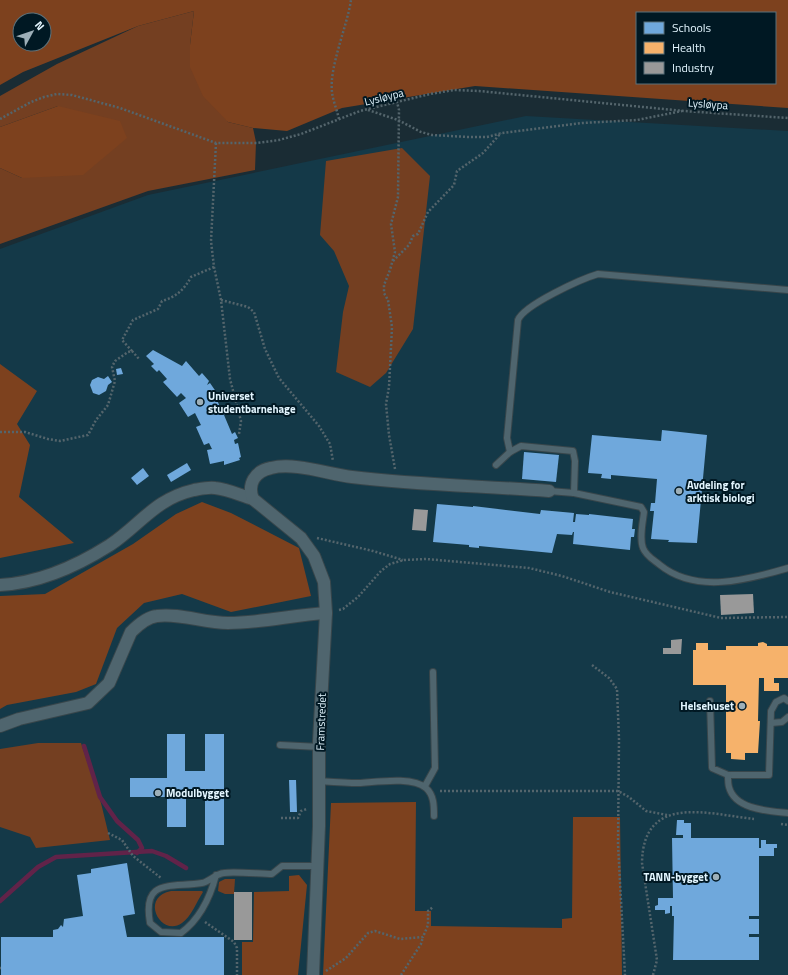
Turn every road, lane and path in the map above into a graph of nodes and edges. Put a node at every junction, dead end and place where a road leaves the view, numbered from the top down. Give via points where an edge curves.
1 (351, 0) edge
2 (397, 102) junction
3 (368, 110) junction
4 (684, 111) junction
5 (788, 118) edge
6 (0, 119) edge
7 (339, 119) junction
8 (398, 120) junction
9 (502, 133) junction
10 (216, 143) junction
11 (392, 261) junction
12 (214, 267) junction
13 (788, 290) edge
14 (221, 300) junction
15 (132, 351) junction
16 (139, 359) dead end
17 (0, 432) edge
18 (239, 434) dead end
19 (510, 452) junction
20 (496, 464) dead end
21 (335, 474) junction
22 (395, 480) junction
23 (549, 491) joint
24 (574, 493) junction
25 (253, 499) junction
26 (294, 531) junction
27 (404, 560) junction
28 (788, 568) edge
29 (0, 585) edge
30 (326, 613) junction
31 (788, 617) edge
32 (592, 665) dead end
33 (433, 672) dead end
34 (710, 701) dead end
35 (788, 701) edge
36 (788, 718) edge
37 (771, 722) junction
38 (0, 726) edge
39 (280, 745) dead end
40 (320, 747) junction
41 (728, 775) junction
42 (319, 781) junction
43 (425, 786) junction
44 (430, 792) junction
45 (618, 792) junction
46 (788, 813) edge
47 (668, 815) junction
48 (434, 816) dead end
49 (281, 818) dead end
50 (298, 818) dead end
51 (758, 820) dead end
52 (773, 822) dead end
53 (788, 825) edge
54 (108, 832) dead end
55 (317, 866) junction
56 (216, 875) junction
57 (171, 886) junction
58 (433, 907) dead end
59 (198, 918) junction
60 (423, 937) junction
61 (319, 973) edge
62 (237, 975) edge
63 (401, 975) edge
64 (625, 975) edge
65 (654, 975) edge

1 - 7 path via 334,70 332,91
2 - 3 path, Lysløypa
2 - 4 path, Lysløypa via 454,90
2 - 8 path
3 - 7 path, Lysløypa
3 - 8 path
4 - 5 path, Lysløypa
4 - 9 path via 637,120 582,123
6 - 10 path, Lysløypa via 31,102 57,94 72,95 120,108
7 - 10 path, Lysløypa via 279,140 238,144
8 - 9 path via 432,135 487,137
8 - 11 path via 398,197 391,224 394,244
9 - 11 path via 483,153 457,171 454,185 428,212 418,234 413,236 409,245
10 - 12 path via 211,241
11 - 22 path via 384,293 388,300 392,327 390,387 386,404
12 - 14 path
12 - 15 path via 191,277 179,294 162,301 158,309 133,320 122,340
13 - 19 lane via 598,274 576,282 529,307 520,314 518,320 507,438
14 - 18 path via 230,379 241,421
14 - 21 path via 254,312 265,349 279,378 311,414 330,444
15 - 16 path
15 - 17 path via 115,361 112,367 114,381 108,405 88,435 60,441 25,432
19 - 20 lane
19 - 24 lane via 521,446 573,452
21 - 22 street
21 - 25 street via 291,467 270,468 253,479 250,492
22 - 23 street
23 - 24 lane
24 - 28 lane via 641,507 644,512 644,552 671,574 684,579 708,582 738,580 760,577
25 - 26 street, Framstredet
25 - 29 street, Framstredet via 214,488 202,488 180,494 156,507 111,544 72,567 27,582
26 - 27 path
26 - 30 street, Framstredet via 308,547 319,567 324,582
27 - 30 path via 386,567 343,609
27 - 31 path via 426,559 529,568 610,592 721,618
30 - 38 street via 233,623 165,615 151,617 131,632 109,684 100,694 88,702
30 - 40 street, Framstredet
32 - 45 path via 609,678 617,689
33 - 43 lane via 434,768
34 - 41 lane via 712,768
35 - 37 lane via 784,698 776,702 771,711
36 - 37 lane via 782,722
37 - 41 lane via 769,775
39 - 40 lane
40 - 42 street, Framstredet
41 - 46 lane via 729,788 737,800 758,809
42 - 43 lane via 406,782
42 - 55 street, Framstredet
43 - 44 lane
44 - 45 path
44 - 48 lane
45 - 47 path via 646,810
45 - 64 path
47 - 51 path via 685,811
47 - 65 path via 649,831 642,851 643,877 657,960
49 - 50 path
52 - 53 path
54 - 57 path via 122,840 133,856
55 - 56 lane via 282,866 272,874 225,872
55 - 61 street, Framstredet
56 - 57 lane via 204,883
56 - 59 lane
57 - 59 lane via 161,887 153,893 147,906 150,923 161,932 181,933
58 - 60 path via 428,911 428,925
59 - 62 path via 234,942 237,948
60 - 61 path via 400,939 375,931 368,933 346,958
60 - 63 path

